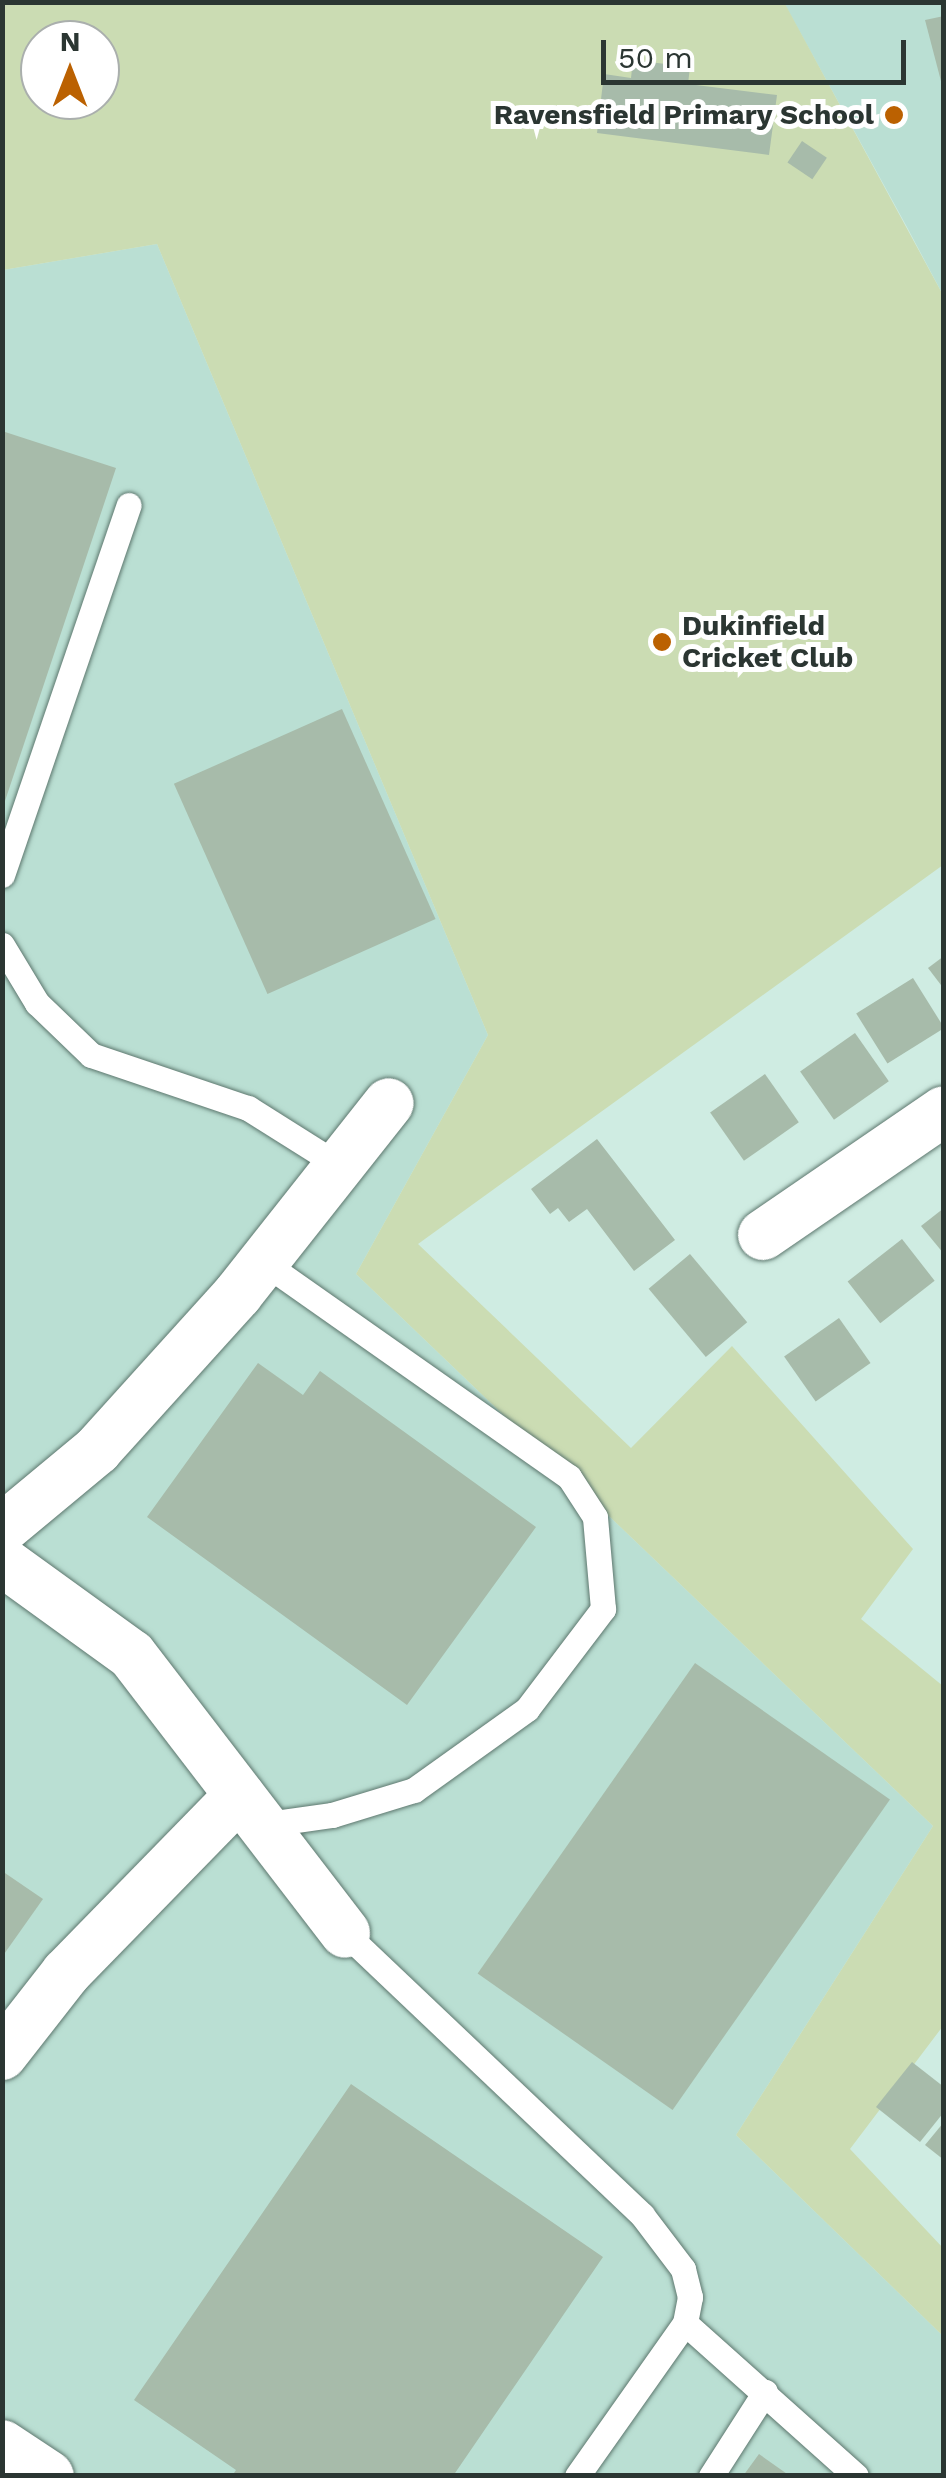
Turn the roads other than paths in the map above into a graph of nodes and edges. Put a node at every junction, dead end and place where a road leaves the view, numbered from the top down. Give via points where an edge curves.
1 (129, 505) dead end
2 (2, 874) edge
3 (2, 944) edge
4 (389, 1103) dead end
5 (944, 1111) edge
6 (340, 1166) junction
7 (763, 1234) dead end
8 (263, 1262) junction
9 (2, 1529) edge
10 (2, 1562) edge
11 (250, 1811) junction
12 (346, 1933) joint
13 (2, 2055) edge
14 (686, 2323) junction
15 (765, 2392) junction
16 (2, 2445) edge
17 (49, 2476) edge
18 (577, 2476) edge
19 (711, 2476) edge
20 (856, 2476) edge

1 - 2 lane
3 - 6 lane via 37,1003 91,1055 248,1108
4 - 6 street
5 - 7 street
6 - 8 street
8 - 9 street via 97,1450
8 - 11 lane via 569,1477 595,1517 603,1609 528,1709 414,1790 332,1815
10 - 11 street via 132,1655
11 - 12 street
11 - 13 street via 66,1973
12 - 14 lane via 642,2214 684,2269
14 - 15 lane
14 - 18 lane
15 - 19 lane
15 - 20 lane
16 - 17 street

